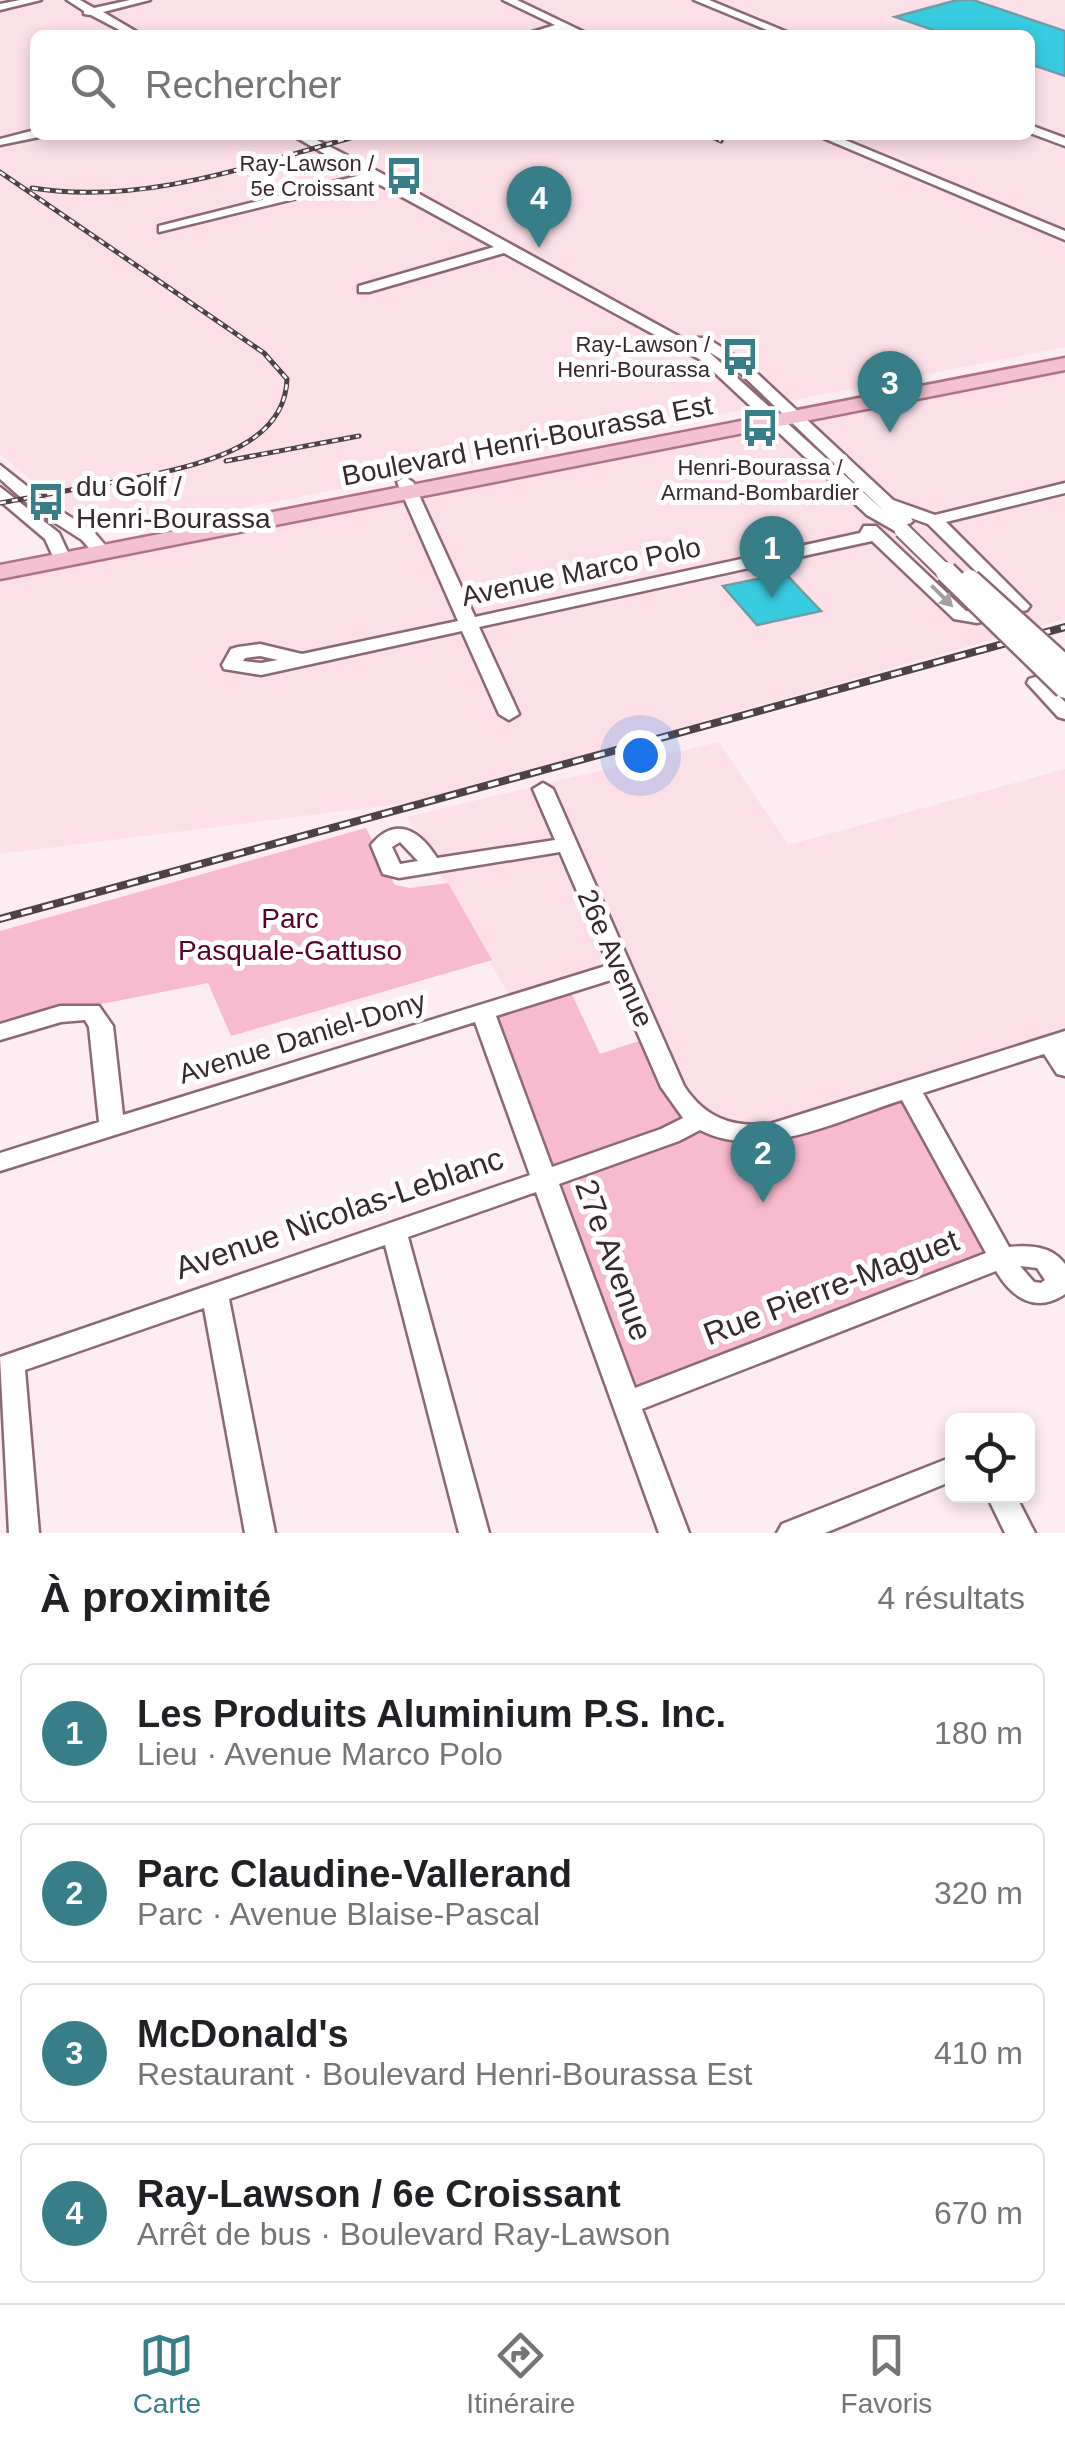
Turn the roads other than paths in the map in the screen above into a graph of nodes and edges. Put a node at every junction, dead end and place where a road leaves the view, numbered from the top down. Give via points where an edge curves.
1 (36, 0) edge
2 (145, 0) edge
3 (508, 0) edge
4 (699, 0) edge
5 (67, 3) edge
6 (0, 7) edge
7 (92, 11) junction
8 (77, 14) junction
9 (565, 26) junction
10 (106, 30) edge
11 (128, 30) edge
12 (549, 30) edge
13 (574, 30) edge
14 (776, 30) edge
15 (1065, 126) edge
16 (1036, 131) edge
17 (30, 135) edge
18 (307, 140) edge
19 (330, 140) edge
20 (834, 140) edge
21 (2, 142) edge
22 (1065, 142) edge
23 (390, 172) junction
24 (372, 175) junction
25 (164, 229) dead end
26 (1063, 236) edge
27 (521, 243) junction
28 (505, 248) junction
29 (542, 255) junction
30 (526, 260) junction
31 (364, 289) dead end
32 (1065, 353) edge
33 (1065, 364) edge
34 (779, 414) junction
35 (0, 470) edge
36 (408, 487) junction
37 (1065, 488) edge
38 (0, 492) edge
39 (877, 515) junction
40 (934, 520) junction
41 (906, 528) junction
42 (98, 547) junction
43 (60, 554) junction
44 (0, 560) edge
45 (0, 572) edge
46 (470, 624) junction
47 (298, 659) dead end
48 (1065, 668) edge
49 (1065, 688) edge
50 (509, 714) dead end
51 (1065, 714) edge
52 (543, 789) dead end
53 (566, 844) junction
54 (431, 866) dead end
55 (621, 968) junction
56 (483, 1012) junction
57 (0, 1032) edge
58 (1057, 1042) edge
59 (1065, 1068) edge
60 (909, 1090) junction
61 (699, 1120) junction
62 (112, 1126) junction
63 (0, 1162) edge
64 (546, 1179) junction
65 (394, 1232) junction
66 (214, 1293) junction
67 (5, 1366) edge
68 (629, 1402) junction
69 (945, 1472) edge
70 (1005, 1503) edge
71 (24, 1533) edge
72 (260, 1533) edge
73 (474, 1533) edge
74 (674, 1533) edge
75 (792, 1533) edge
76 (1020, 1533) edge

1 - 6 street
2 - 7 street
3 - 9 street
4 - 14 street
5 - 7 street
5 - 8 street
7 - 8 street
7 - 11 street
8 - 10 street
9 - 12 street
9 - 13 street
15 - 16 street
16 - 22 street
17 - 21 street
18 - 24 street
19 - 23 street
20 - 26 street
23 - 24 street
23 - 27 street
24 - 25 street
24 - 28 street
27 - 28 street
27 - 29 street
28 - 30 street
28 - 31 street
29 - 30 street
29 - 34 street via 720,351
30 - 34 street via 706,357
32 - 34 main road, Boulevard Henri-Bourassa Est
33 - 34 main road, Boulevard Henri-Bourassa Est
34 - 36 main road, Boulevard Henri-Bourassa Est
34 - 39 street
35 - 42 street
36 - 42 main road, Boulevard Henri-Bourassa Est
36 - 46 street
37 - 40 street
38 - 43 street via 53,537
39 - 40 street
39 -> 40 street via 960,615 1018,610 1021,602
39 - 41 street
39 - 46 street, Avenue Marco Polo via 868,538
41 - 48 street, bridge
41 - 49 street, bridge
42 - 43 main road, Boulevard Henri-Bourassa Est
43 - 44 main road, Boulevard Henri-Bourassa Est
43 - 45 main road, Boulevard Henri-Bourassa Est
46 - 47 street, Avenue Marco Polo
46 - 50 street
48 - 51 street via 1036,682
52 - 53 street, 26e Avenue
53 - 54 street
53 - 55 street, 26e Avenue
55 - 56 street, Avenue Daniel-Dony
55 - 61 street, 26e Avenue via 674,1087
56 - 62 street, Avenue Daniel-Dony
56 - 64 street, 27e Avenue
57 - 62 street via 91,1012 101,1026
58 - 59 street
58 - 60 street
60 - 61 street via 759,1135
60 - 68 street, Rue Pierre-Maguet via 1002,1258
61 - 64 street, Avenue Nicolas-Leblanc
62 - 63 street, Avenue Daniel-Dony
64 - 65 street, Avenue Nicolas-Leblanc
64 - 68 street, 27e Avenue
65 - 66 street, Avenue Nicolas-Leblanc
65 - 73 street
66 - 67 street, Avenue Nicolas-Leblanc
66 - 72 street
67 - 71 street
68 - 74 street, 27e Avenue
69 - 75 street
70 - 76 street

